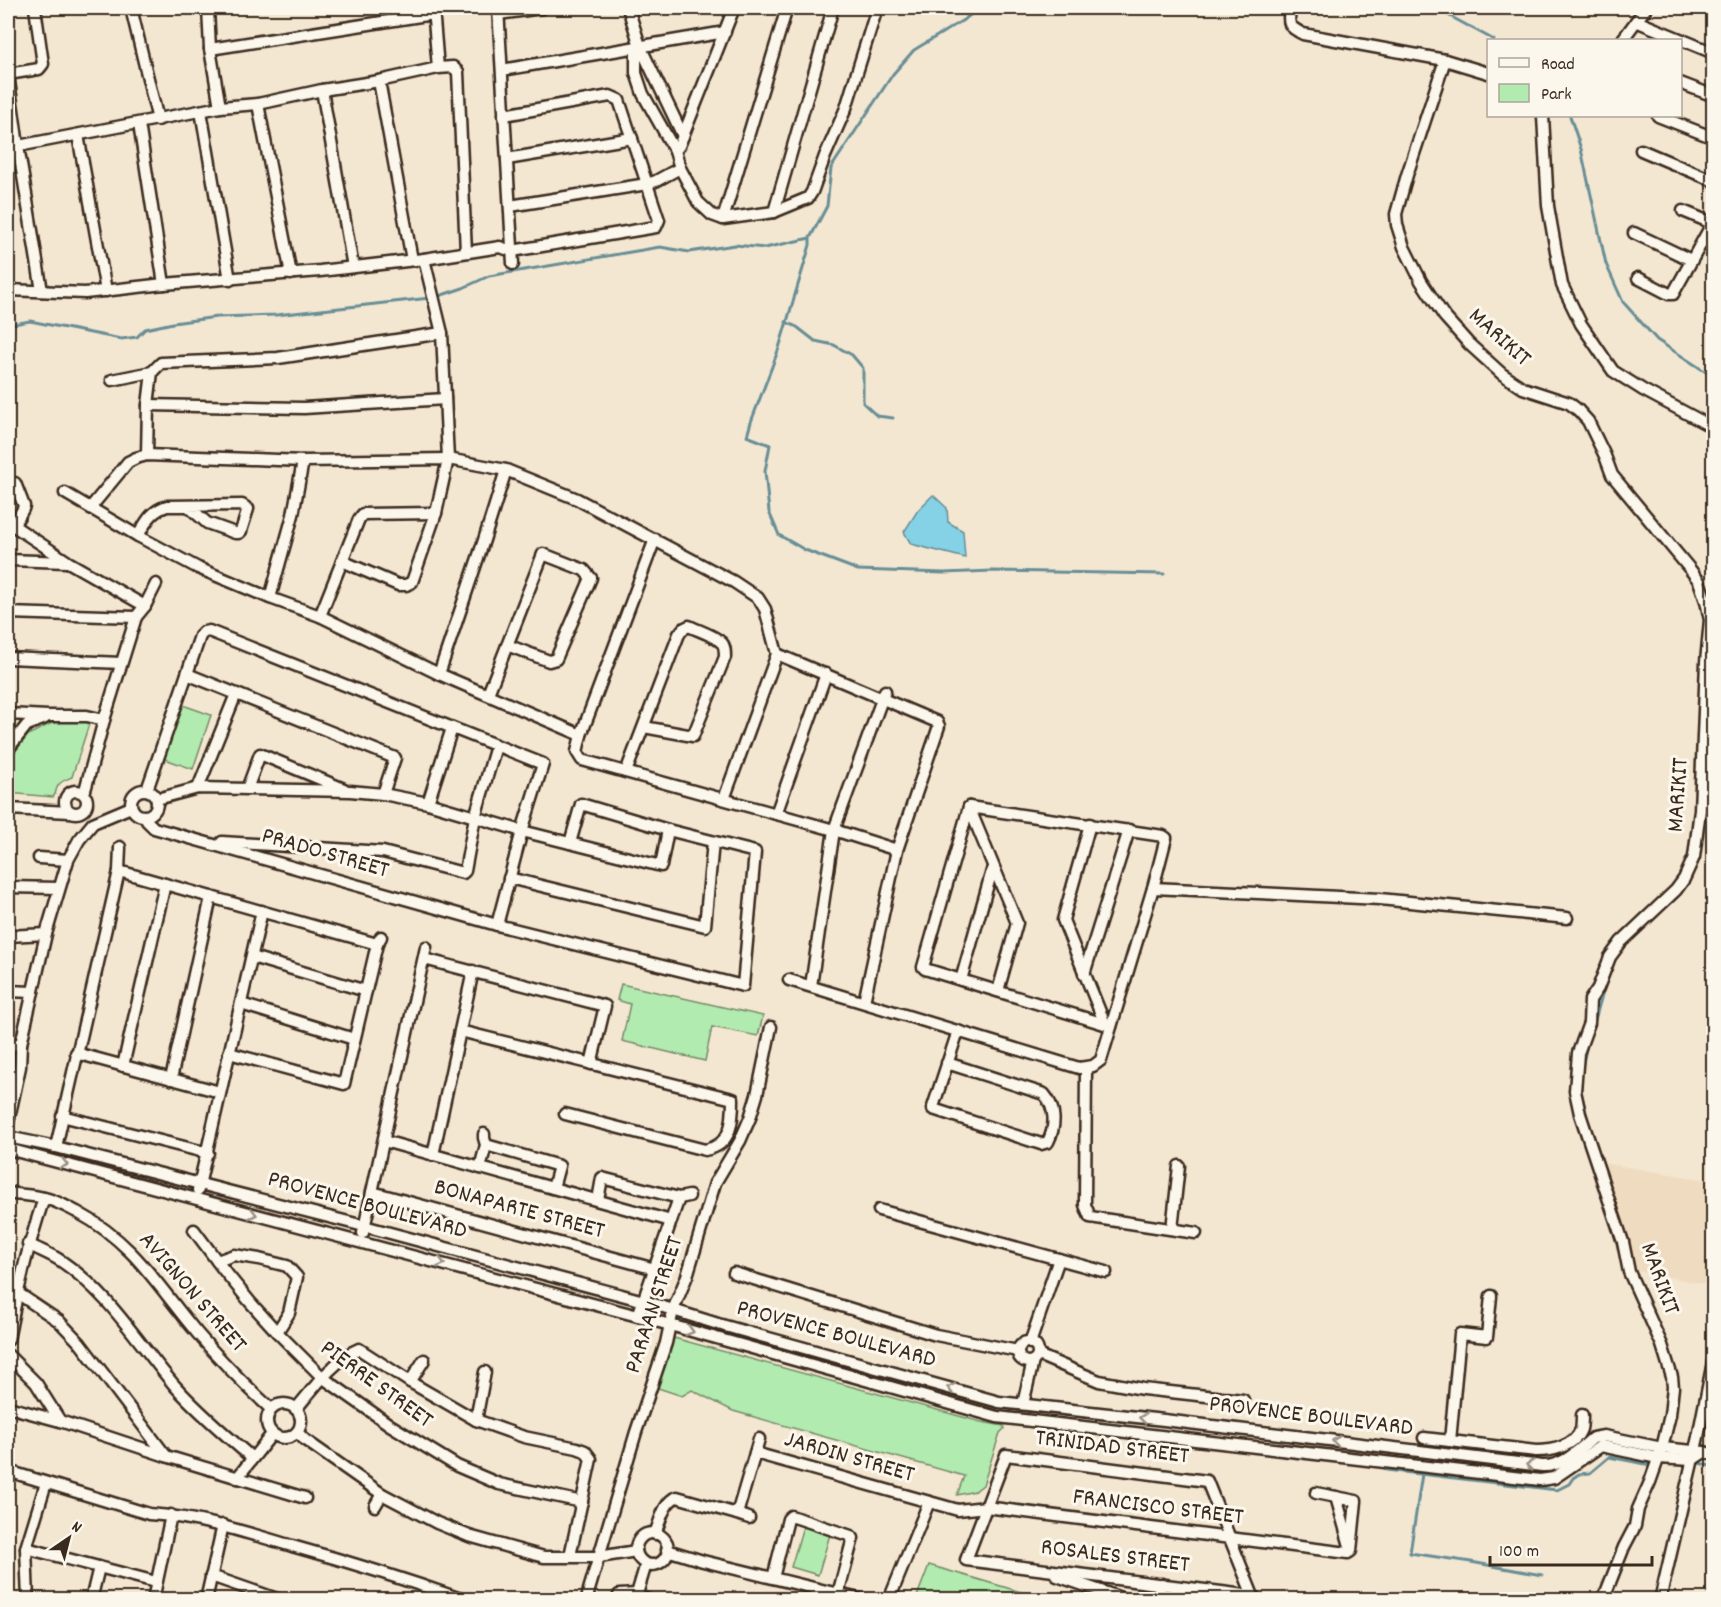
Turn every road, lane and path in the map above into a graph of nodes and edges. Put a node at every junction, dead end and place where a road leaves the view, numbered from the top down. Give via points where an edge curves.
1 (35, 8) edge
2 (131, 8) edge
3 (208, 8) edge
4 (542, 8) edge
5 (628, 8) edge
6 (734, 8) edge
7 (787, 8) edge
8 (833, 8) edge
9 (876, 8) edge
10 (1290, 8) edge
11 (1646, 8) edge
12 (433, 11) edge
13 (498, 11) edge
14 (1636, 21) junction
15 (725, 32) junction
16 (1623, 39) edge
17 (1679, 39) edge
18 (1682, 40) edge
19 (638, 47) junction
20 (210, 49) junction
21 (1713, 53) edge
22 (1445, 60) junction
23 (438, 68) junction
24 (502, 70) junction
25 (1487, 73) edge
26 (8, 74) edge
27 (379, 81) junction
28 (1682, 84) edge
29 (322, 90) junction
30 (1713, 96) edge
31 (258, 104) junction
32 (220, 108) junction
33 (201, 111) junction
34 (504, 115) junction
35 (1543, 117) edge
36 (1660, 117) edge
37 (158, 120) junction
38 (139, 124) junction
39 (78, 135) junction
40 (683, 136) junction
41 (632, 138) junction
42 (1713, 138) edge
43 (13, 147) edge
44 (1641, 150) dead end
45 (675, 151) junction
46 (507, 159) junction
47 (680, 168) junction
48 (1713, 181) edge
49 (647, 184) junction
50 (510, 206) junction
51 (1683, 211) dead end
52 (774, 212) junction
53 (723, 219) junction
54 (1713, 224) edge
55 (1634, 233) dead end
56 (512, 250) junction
57 (466, 252) junction
58 (424, 259) junction
59 (412, 260) junction
60 (1691, 260) junction
61 (513, 264) dead end
62 (353, 267) junction
63 (291, 274) junction
64 (1638, 278) dead end
65 (230, 280) junction
66 (164, 284) junction
67 (8, 290) edge
68 (42, 291) junction
69 (105, 291) junction
70 (442, 333) junction
71 (152, 372) junction
72 (112, 380) dead end
73 (446, 399) junction
74 (148, 405) junction
75 (1713, 428) edge
76 (147, 455) junction
77 (448, 459) junction
78 (303, 461) junction
79 (506, 470) junction
80 (15, 483) dead end
81 (65, 493) dead end
82 (189, 506) junction
83 (91, 507) junction
84 (436, 513) junction
85 (11, 524) edge
86 (138, 536) junction
87 (655, 539) junction
88 (8, 560) edge
89 (342, 561) junction
90 (68, 562) junction
91 (156, 584) dead end
92 (270, 598) junction
93 (145, 606) junction
94 (8, 613) edge
95 (320, 616) junction
96 (136, 617) junction
97 (507, 645) junction
98 (777, 654) junction
99 (8, 658) edge
100 (121, 663) junction
101 (187, 674) junction
102 (439, 674) junction
103 (826, 674) junction
104 (236, 694) junction
105 (488, 694) junction
106 (884, 694) junction
107 (8, 714) edge
108 (48, 716) junction
109 (104, 720) junction
110 (644, 727) junction
111 (452, 728) junction
112 (580, 735) junction
113 (496, 746) junction
114 (8, 749) edge
115 (626, 772) junction
116 (198, 788) junction
117 (247, 789) junction
118 (147, 790) junction
119 (350, 791) junction
120 (84, 794) junction
121 (383, 794) junction
122 (157, 799) junction
123 (724, 799) junction
124 (428, 803) junction
125 (131, 807) junction
126 (969, 807) junction
127 (8, 809) edge
128 (82, 811) junction
129 (70, 812) junction
130 (776, 814) junction
131 (146, 817) junction
132 (475, 817) junction
133 (93, 823) junction
134 (1090, 824) junction
135 (668, 830) junction
136 (834, 830) junction
137 (1128, 830) junction
138 (522, 831) junction
139 (203, 841) junction
140 (713, 842) junction
141 (570, 843) junction
142 (120, 847) dead end
143 (897, 850) junction
144 (39, 858) dead end
145 (68, 860) junction
146 (993, 867) junction
147 (119, 871) junction
148 (509, 878) junction
149 (165, 884) junction
150 (8, 887) edge
151 (59, 888) junction
152 (1153, 888) junction
153 (211, 897) junction
154 (262, 911) junction
155 (1567, 918) dead end
156 (497, 925) junction
157 (46, 934) junction
158 (8, 936) edge
159 (252, 957) junction
160 (473, 971) junction
161 (1084, 974) junction
162 (789, 980) dead end
163 (961, 980) junction
164 (811, 986) junction
165 (366, 991) junction
166 (8, 992) edge
167 (33, 992) junction
168 (998, 992) junction
169 (864, 1002) junction
170 (241, 1004) junction
171 (1108, 1025) junction
172 (771, 1028) dead end
173 (958, 1030) junction
174 (460, 1031) junction
175 (354, 1038) junction
176 (21, 1044) junction
177 (8, 1045) edge
178 (76, 1053) junction
179 (229, 1053) junction
180 (948, 1063) junction
181 (591, 1064) junction
182 (123, 1066) junction
183 (1086, 1068) junction
184 (171, 1079) junction
185 (220, 1092) junction
186 (9, 1103) edge
187 (565, 1114) dead end
188 (62, 1116) junction
189 (8, 1123) edge
190 (8, 1137) edge
191 (384, 1141) junction
192 (56, 1147) junction
193 (8, 1149) edge
194 (208, 1153) junction
195 (433, 1155) junction
196 (1179, 1166) dead end
197 (480, 1168) junction
198 (200, 1184) junction
199 (553, 1188) junction
200 (372, 1192) junction
201 (8, 1193) edge
202 (44, 1198) junction
203 (197, 1200) junction
204 (598, 1200) junction
205 (879, 1210) dead end
206 (671, 1221) junction
207 (364, 1226) junction
208 (1172, 1229) junction
209 (194, 1230) dead end
210 (1196, 1233) dead end
211 (361, 1242) junction
212 (28, 1244) junction
213 (1059, 1259) junction
214 (217, 1261) junction
215 (655, 1269) junction
216 (1106, 1272) dead end
217 (734, 1273) dead end
218 (16, 1292) junction
219 (1491, 1296) dead end
220 (644, 1301) junction
221 (1477, 1308) dead end
222 (1490, 1309) junction
223 (674, 1310) junction
224 (638, 1316) junction
225 (669, 1325) junction
226 (277, 1332) junction
227 (8, 1340) edge
228 (1030, 1343) junction
229 (1018, 1351) junction
230 (8, 1355) edge
231 (1713, 1356) edge
232 (1035, 1358) junction
233 (424, 1360) dead end
234 (485, 1372) dead end
235 (322, 1377) junction
236 (410, 1382) junction
237 (1243, 1400) dead end
238 (999, 1401) junction
239 (1023, 1404) junction
240 (8, 1407) edge
241 (271, 1409) junction
242 (296, 1409) junction
243 (1582, 1415) dead end
244 (997, 1417) junction
245 (476, 1420) junction
246 (60, 1421) junction
247 (1581, 1429) junction
248 (298, 1433) junction
249 (272, 1434) junction
250 (1598, 1436) junction
251 (1424, 1438) dead end
252 (759, 1439) dead end
253 (1449, 1441) junction
254 (1011, 1444) dead end
255 (755, 1453) junction
256 (1660, 1453) junction
257 (1701, 1454) edge
258 (1006, 1455) junction
259 (166, 1456) junction
260 (252, 1458) junction
261 (8, 1471) edge
262 (237, 1478) junction
263 (46, 1483) junction
264 (1316, 1493) dead end
265 (382, 1494) junction
266 (1336, 1497) junction
267 (305, 1498) dead end
268 (582, 1502) junction
269 (929, 1502) junction
270 (375, 1506) dead end
271 (986, 1507) junction
272 (958, 1510) joint
273 (737, 1514) junction
274 (171, 1515) junction
275 (749, 1518) dead end
276 (223, 1526) junction
277 (655, 1534) junction
278 (1229, 1538) junction
279 (26, 1548) junction
280 (667, 1550) junction
281 (636, 1551) junction
282 (1351, 1551) junction
283 (570, 1556) junction
284 (544, 1557) junction
285 (599, 1557) junction
286 (646, 1564) junction
287 (99, 1567) junction
288 (1034, 1568) junction
289 (542, 1569) dead end
290 (211, 1576) junction
291 (772, 1578) junction
292 (156, 1582) junction
293 (1162, 1584) junction
294 (637, 1594) junction
295 (838, 1594) junction
296 (619, 1595) dead end
297 (1253, 1598) edge
298 (28, 1599) edge
299 (91, 1599) edge
300 (153, 1599) edge
301 (206, 1599) edge
302 (279, 1599) edge
303 (464, 1599) edge
304 (587, 1599) edge
305 (649, 1599) edge
306 (863, 1599) edge
307 (889, 1599) edge
308 (1127, 1599) edge
309 (1155, 1599) edge
310 (1603, 1599) edge
311 (1660, 1599) edge

1 - 26 street via 43,64 39,69
2 - 37 street
3 - 20 street
4 - 13 street
5 - 19 street
6 - 15 street
7 - 53 street
8 - 52 street
9 - 52 street via 846,108 812,192 808,198
10 - 22 street via 1291,28 1303,33
11 - 14 street
12 - 20 street
12 - 23 street
13 - 24 street
14 - 16 street
14 - 17 street
15 - 19 street
15 - 40 street
18 - 21 street
19 - 24 street
19 - 40 street
19 - 45 street via 636,73 643,94
20 - 32 street
22 - 25 street
22 - 256 street, MARIKIT via 1396,214 1404,247 1444,316 1469,344 1523,388 1569,403 1588,421 1611,475 1699,581 1710,620 1694,857 1677,890 1610,957 1590,1000 1589,1023 1578,1053 1575,1091 1629,1272 1672,1377 1670,1415
23 - 27 street
23 - 57 street via 453,67 458,72
24 - 34 street
26 - 43 street
27 - 29 street
27 - 59 street
28 - 30 street
29 - 31 street
29 - 62 street
31 - 32 street
31 - 63 street
32 - 33 street
33 - 37 street
33 - 65 street
34 - 41 street via 610,96 619,99
34 - 46 street
35 - 75 street via 1548,206 1562,285 1581,324 1613,371
36 - 42 street
37 - 38 street
38 - 39 street
38 - 66 street
39 - 43 street
39 - 69 street
40 - 45 street
41 - 46 street
41 - 49 street
43 - 68 street
44 - 48 street
45 - 47 street
46 - 50 street
47 - 49 street
47 - 53 street via 698,202
49 - 50 street
49 - 56 street via 659,220 656,227
50 - 56 street
51 - 54 street
52 - 53 street
54 - 60 street
55 - 60 street
56 - 57 street via 500,247
56 - 61 street
57 - 58 street
58 - 59 street
58 - 70 street
59 - 62 street
60 - 64 street via 1671,295
62 - 63 street
63 - 65 street
65 - 66 street
66 - 69 street
67 - 68 street
68 - 69 street
70 - 71 street via 278,358 161,363
70 - 73 street
71 - 72 street
71 - 74 street
73 - 74 street via 304,408
73 - 77 street
74 - 76 street
76 - 78 street
76 - 83 street via 128,462
77 - 78 street
77 - 79 street
77 - 84 street
78 - 92 street
79 - 87 street via 577,499
79 - 102 street
80 - 85 street via 24,506
81 - 83 street
82 - 82 street via 207,523 235,533 241,531 248,509 242,505
82 - 86 street via 160,508 150,515
83 - 86 street
84 - 89 street via 363,514
84 - 89 street via 412,582 398,585
85 - 90 street
86 - 92 street via 198,568
87 - 98 street via 758,598 765,609
87 - 112 street
88 - 90 street
89 - 95 street
90 - 93 street
91 - 93 street
92 - 95 street
93 - 96 street
94 - 96 street
95 - 102 street
96 - 100 street
97 - 97 street via 543,554 584,570 591,578 556,660 549,661
97 - 105 street
98 - 103 street
98 - 123 street
99 - 100 street
100 - 109 street
101 - 104 street
101 - 111 street via 201,636 209,631
101 - 118 street
102 - 105 street
103 - 106 street
103 - 130 street
104 - 116 street
104 - 121 street via 394,758
105 - 112 street
106 - 136 street
106 - 143 street via 939,726
107 - 108 street
108 - 109 street
108 - 114 street via 27,725
109 - 120 street
110 - 110 street via 683,629 689,626 723,643 725,657 693,736
110 - 115 street
111 - 113 street
111 - 124 street
112 - 115 street via 577,752 582,760
113 - 132 street
113 - 138 street via 543,764
115 - 123 street
116 - 117 street
116 - 122 street
117 - 119 street
117 - 119 street via 260,754
118 - 122 street
118 - 125 street via 135,794
119 - 121 street
120 - 128 street via 87,804
120 - 129 street via 73,791 67,795
121 - 124 street
122 - 131 street via 154,812
123 - 130 street
124 - 132 street
125 - 131 street via 137,815
125 - 133 street
126 - 134 street
126 - 146 street
126 - 163 street via 923,965
127 - 129 street
128 - 129 street
128 - 133 street
130 - 136 street
131 - 139 street, PRADO STREET via 154,828
132 - 138 street
132 - 139 street via 463,873 383,852
133 - 145 street
134 - 137 street
134 - 161 street via 1063,920
135 - 140 street
135 - 141 street via 661,866
135 - 141 street via 582,804
136 - 143 street
136 - 164 street
137 - 152 street via 1166,838
137 - 161 street
138 - 141 street
138 - 148 street
139 - 156 street, PRADO STREET
140 - 148 street via 705,926
140 - 156 street, PRADO STREET via 755,852 743,986
142 - 147 street
143 - 169 street
144 - 145 street
145 - 151 street
146 - 163 street
146 - 168 street via 1017,923
147 - 149 street
147 - 178 street
148 - 156 street
149 - 153 street
149 - 182 street
150 - 151 street
151 - 157 street
152 - 155 street via 1380,899
152 - 171 street
153 - 154 street
153 - 184 street
154 - 159 street
154 - 165 street via 379,940
157 - 158 street
157 - 167 street
159 - 165 street
159 - 170 street
160 - 174 street
160 - 181 street via 605,1006
160 - 191 street via 425,953
161 - 171 street
162 - 164 street
163 - 168 street
164 - 169 street
165 - 175 street
166 - 167 street
167 - 176 street
168 - 171 street
169 - 173 street
170 - 175 street
170 - 179 street
171 - 183 street via 1101,1060
172 - 223 street, PARAAN STREET via 750,1118 715,1183
173 - 180 street
173 - 183 street
174 - 181 street
174 - 195 street
175 - 179 street via 344,1084
176 - 177 street
176 - 186 street via 20,1067
178 - 182 street
178 - 188 street
179 - 185 street
180 - 180 street via 1044,1094 1054,1111 1053,1133 1048,1142 1041,1144 935,1111
181 - 187 street via 733,1099 729,1131 720,1145 705,1150
182 - 184 street
183 - 208 street via 1087,1212 1090,1217
184 - 185 street
185 - 194 street
186 - 189 street
188 - 192 street
188 - 194 street
190 - 192 street, PROVENCE BOULEVARD
191 - 195 street
191 - 200 street
192 - 198 street, PROVENCE BOULEVARD
193 -> 203 street, PROVENCE BOULEVARD
194 - 198 street
195 - 197 street
196 - 208 street
197 - 199 street
197 - 199 street via 485,1140 559,1166
198 - 203 street
198 - 207 street, PROVENCE BOULEVARD
199 - 204 street
200 - 207 street
200 - 215 street, BONAPARTE STREET
201 - 202 street, AVIGNON STREET
202 - 212 street
202 - 241 street, AVIGNON STREET via 88,1218 117,1239 163,1288 197,1334
203 -> 211 street, PROVENCE BOULEVARD
204 - 206 street
204 - 206 street via 604,1172 684,1197
205 - 213 street
206 - 215 street
207 - 211 street
207 - 220 street, PROVENCE BOULEVARD
208 - 210 street
209 - 214 street, PIERRE STREET
211 -> 224 street, PROVENCE BOULEVARD
212 - 218 street
212 - 260 street via 60,1260 84,1279 117,1311 176,1386
213 - 216 street
213 - 228 street
214 - 226 street, PIERRE STREET
214 - 226 street via 234,1255 259,1259 287,1266 297,1277 289,1313
215 - 220 street
217 - 229 street via 936,1335
218 - 227 street
218 - 259 street via 59,1321 73,1336
219 - 222 street
220 - 223 street, PROVENCE BOULEVARD
220 - 224 street
221 - 222 street
222 - 253 street via 1487,1337 1460,1334
223 - 225 street, PARAAN STREET
238 -> 223 street, PROVENCE BOULEVARD
224 - 225 street, PROVENCE BOULEVARD
225 -> 244 street, PROVENCE BOULEVARD
225 - 285 street, PARAAN STREET
226 - 235 street, PIERRE STREET
228 - 229 street via 1022,1344
228 - 232 street via 1036,1347
229 - 232 street via 1022,1360 1029,1362
230 - 246 street via 36,1383
231 - 257 street
232 - 237 street via 1099,1381
232 - 239 street
233 - 236 street
234 - 245 street
235 - 236 street via 359,1349
235 - 242 street
235 - 268 street, PIERRE STREET via 457,1466 499,1484
236 - 245 street
238 - 239 street, PROVENCE BOULEVARD
238 - 244 street
250 -> 239 street, PROVENCE BOULEVARD via 1565,1461 1542,1466
240 - 246 street
241 - 242 street via 285,1404
241 - 249 street via 267,1422
242 - 248 street via 302,1419
243 - 247 street
244 - 256 street, PROVENCE BOULEVARD via 1540,1480 1554,1478 1601,1446
245 - 268 street via 524,1437 585,1451 591,1460
246 - 259 street
247 - 250 street
247 - 253 street via 1562,1448 1551,1451
248 - 249 street via 285,1439
248 - 265 street
249 - 260 street
250 - 256 street
251 - 253 street
252 - 255 street
254 - 258 street
255 - 269 street, JARDIN STREET
255 - 273 street, JARDIN STREET
256 - 257 street
256 - 310 street, MARIKIT via 1635,1526
257 - 311 street
258 - 271 street, TRINIDAD STREET
258 - 278 street, TRINIDAD STREET via 1207,1481
259 - 262 street
260 - 262 street
261 - 263 street
262 - 267 street
263 - 274 street via 149,1514
263 - 279 street
264 - 266 street
265 - 270 street
265 - 284 street via 469,1536
266 - 282 street
266 - 282 street via 1356,1501
268 - 283 street
269 - 272 street, JARDIN STREET
269 - 307 street
271 - 272 street, FRANCISCO STREET
271 - 278 street, FRANCISCO STREET
271 - 288 street, ROSALES STREET via 964,1563
273 - 275 street
273 - 277 street via 677,1497 667,1505
274 - 276 street
274 - 292 street
276 - 290 street
276 - 303 street
277 - 280 street via 664,1540
277 - 281 street via 639,1540
278 - 282 street, FRANCISCO STREET
278 - 297 street, ROSALES STREET
279 - 287 street
279 - 298 street
280 - 286 street via 660,1562
280 - 291 street
281 - 285 street
281 - 286 street
283 - 284 street
283 - 285 street
284 - 289 street
285 - 304 street, PARAAN STREET
286 - 294 street
287 - 292 street
287 - 299 street
288 - 293 street, ROSALES STREET
288 - 308 street
290 - 301 street
290 - 302 street
291 - 295 street
291 - 295 street via 790,1516 853,1538
292 - 300 street
293 - 297 street, ROSALES STREET
293 - 309 street
294 - 296 street
294 - 305 street
295 - 306 street

